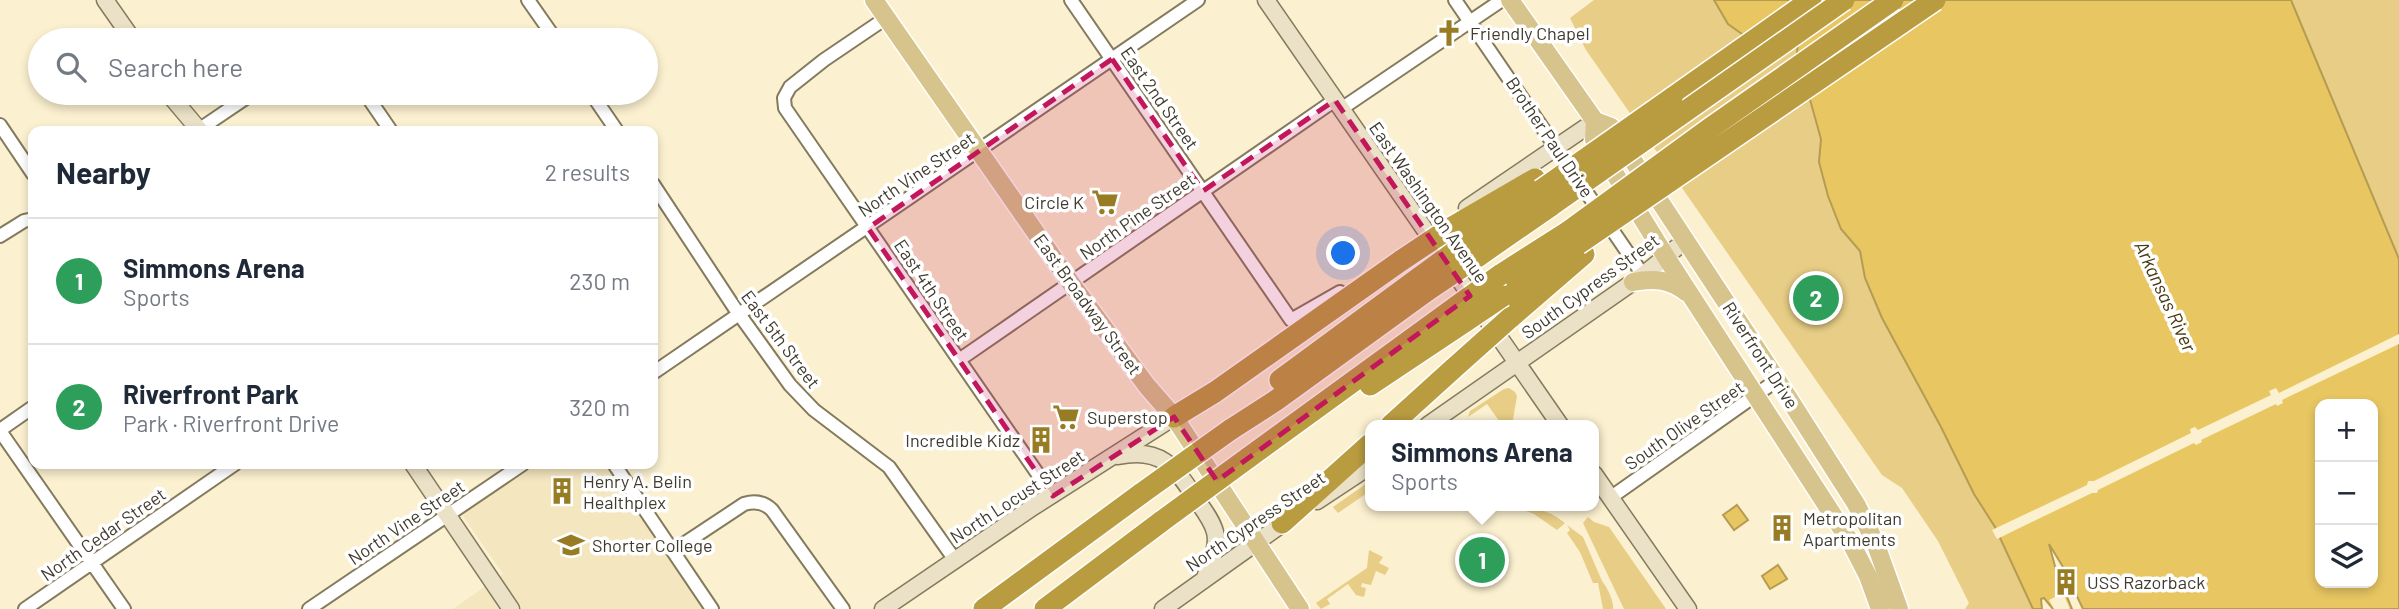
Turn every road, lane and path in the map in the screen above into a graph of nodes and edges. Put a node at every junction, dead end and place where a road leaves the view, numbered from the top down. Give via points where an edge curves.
1 (105, 0) edge
2 (528, 0) edge
3 (874, 0) edge
4 (1071, 0) edge
5 (1198, 0) edge
6 (1266, 0) edge
7 (1455, 0) edge
8 (1502, 0) edge
9 (1510, 0) edge
10 (1811, 0) edge
11 (1844, 0) edge
12 (1893, 0) edge
13 (1935, 0) edge
14 (886, 18) junction
15 (1471, 22) junction
16 (125, 28) edge
17 (548, 28) edge
18 (1112, 59) junction
19 (177, 105) edge
20 (235, 105) edge
21 (373, 105) edge
22 (599, 105) edge
23 (1338, 105) junction
24 (1595, 121) junction
25 (0, 125) edge
26 (192, 126) edge
27 (204, 126) edge
28 (388, 126) edge
29 (614, 126) edge
30 (1557, 146) junction
31 (980, 151) junction
32 (28, 167) edge
33 (658, 191) edge
34 (1203, 191) junction
35 (1543, 192) junction
36 (28, 220) edge
37 (868, 228) junction
38 (1437, 232) junction
39 (0, 236) edge
40 (1686, 240) junction
41 (1577, 243) junction
42 (1666, 257) junction
43 (1638, 278) junction
44 (1070, 282) junction
45 (1691, 296) junction
46 (740, 313) junction
47 (959, 360) junction
48 (1517, 363) junction
49 (658, 370) edge
50 (1777, 380) junction
51 (1755, 396) junction
52 (28, 411) edge
53 (1174, 417) junction
54 (1397, 420) edge
55 (1435, 420) edge
56 (1557, 420) edge
57 (0, 431) edge
58 (1365, 448) edge
59 (1112, 457) junction
60 (228, 469) edge
61 (417, 469) edge
62 (428, 469) edge
63 (516, 469) edge
64 (617, 469) edge
65 (1365, 469) edge
66 (1599, 482) edge
67 (1053, 496) junction
68 (1610, 498) junction
69 (451, 512) junction
70 (1282, 523) junction
71 (1257, 541) junction
72 (673, 551) junction
73 (955, 561) junction
74 (91, 562) junction
75 (1204, 580) junction
76 (25, 609) edge
77 (124, 609) edge
78 (309, 609) edge
79 (511, 609) edge
80 (522, 609) edge
81 (712, 609) edge
82 (843, 609) edge
83 (883, 609) edge
84 (984, 609) edge
85 (1045, 609) edge
86 (1163, 609) edge
87 (1300, 609) edge
88 (1688, 609) edge
89 (1880, 609) edge
90 (1899, 609) edge

1 - 16 main road
2 - 17 street
3 - 14 main road, East Broadway Street
4 - 18 street, East 2nd Street
5 - 18 street, North Vine Street
6 - 23 main road, East Washington Avenue
7 - 15 street, Brother Paul Drive
8 - 15 street, North Pine Street
9 - 24 main road, Riverfront Drive
10 - 35 highway, bridge
11 - 35 highway, bridge
12 - 41 highway, bridge via 1709,129
13 - 41 highway, bridge via 1648,198 1644,209
14 - 31 main road, East Broadway Street
14 - 37 street, East 4th Street via 790,87 784,103
15 - 23 street, North Pine Street
15 - 30 street, Brother Paul Drive
18 - 31 street, North Vine Street
18 - 34 street, East 2nd Street
19 - 26 main road
20 - 27 street
21 - 28 street
22 - 29 street
23 - 34 street, North Pine Street
23 - 38 main road, East Washington Avenue
24 - 30 main road
24 - 40 main road, Riverfront Drive via 1611,127
24 - 42 main road, Riverfront Drive via 1594,140
25 - 32 street
30 - 38 main road
30 - 43 street, Brother Paul Drive
31 - 37 street, North Vine Street
31 - 44 main road, East Broadway Street
33 - 46 street, East 5th Street
34 - 38 street, East 2nd Street via 1291,320
34 - 44 street, North Pine Street
35 - 38 highway
35 - 84 highway, bridge via 1275,401
36 - 39 street
37 - 46 street, North Vine Street
37 - 47 street, East 4th Street
38 - 48 main road, East Washington Avenue
38 - 53 highway, bridge via 1253,366
40 - 42 main road, South Cypress Street
40 - 50 main road, Riverfront Drive
41 - 54 highway, bridge via 1510,318
41 - 85 highway, bridge via 1502,286 1248,458
42 - 43 main road, South Cypress Street
42 - 45 main road, Riverfront Drive
43 - 45 main road via 1671,283
43 - 48 main road, South Cypress Street
44 - 47 street, North Pine Street
44 - 53 main road, East Broadway Street
45 - 51 main road, Riverfront Drive
46 - 49 street, North Vine Street
46 - 73 street, East 5th Street via 796,392 889,467
47 - 67 street, East 4th Street
48 - 55 main road
48 - 56 main road, East Washington Avenue
50 - 51 street, South Olive Street
50 - 90 main road, Riverfront Drive via 1864,518
51 - 68 street, South Olive Street
51 - 89 main road via 1851,543
52 - 57 street
53 - 59 main road, North Locust Street
53 - 71 main road, East Broadway Street
57 - 74 street
58 - 70 highway
59 - 67 main road, North Locust Street
59 - 75 main road via 1136,452 1153,455 1170,463 1185,482 1216,534
60 - 74 street, North Cedar Street
61 - 69 main road
62 - 69 main road
63 - 69 street, North Vine Street
64 - 72 street
65 - 70 main road, North Cypress Street
66 - 68 main road
67 - 73 main road, North Locust Street
68 - 88 main road
69 - 78 street, North Vine Street
69 - 79 main road
69 - 80 main road
70 - 71 main road, North Cypress Street
71 - 75 main road, North Cypress Street
71 - 87 main road, East Broadway Street
72 - 81 street
72 - 82 street via 747,503 765,504
73 - 83 main road, North Locust Street
74 - 76 street, North Cedar Street
74 - 77 street
75 - 86 main road, North Cypress Street

